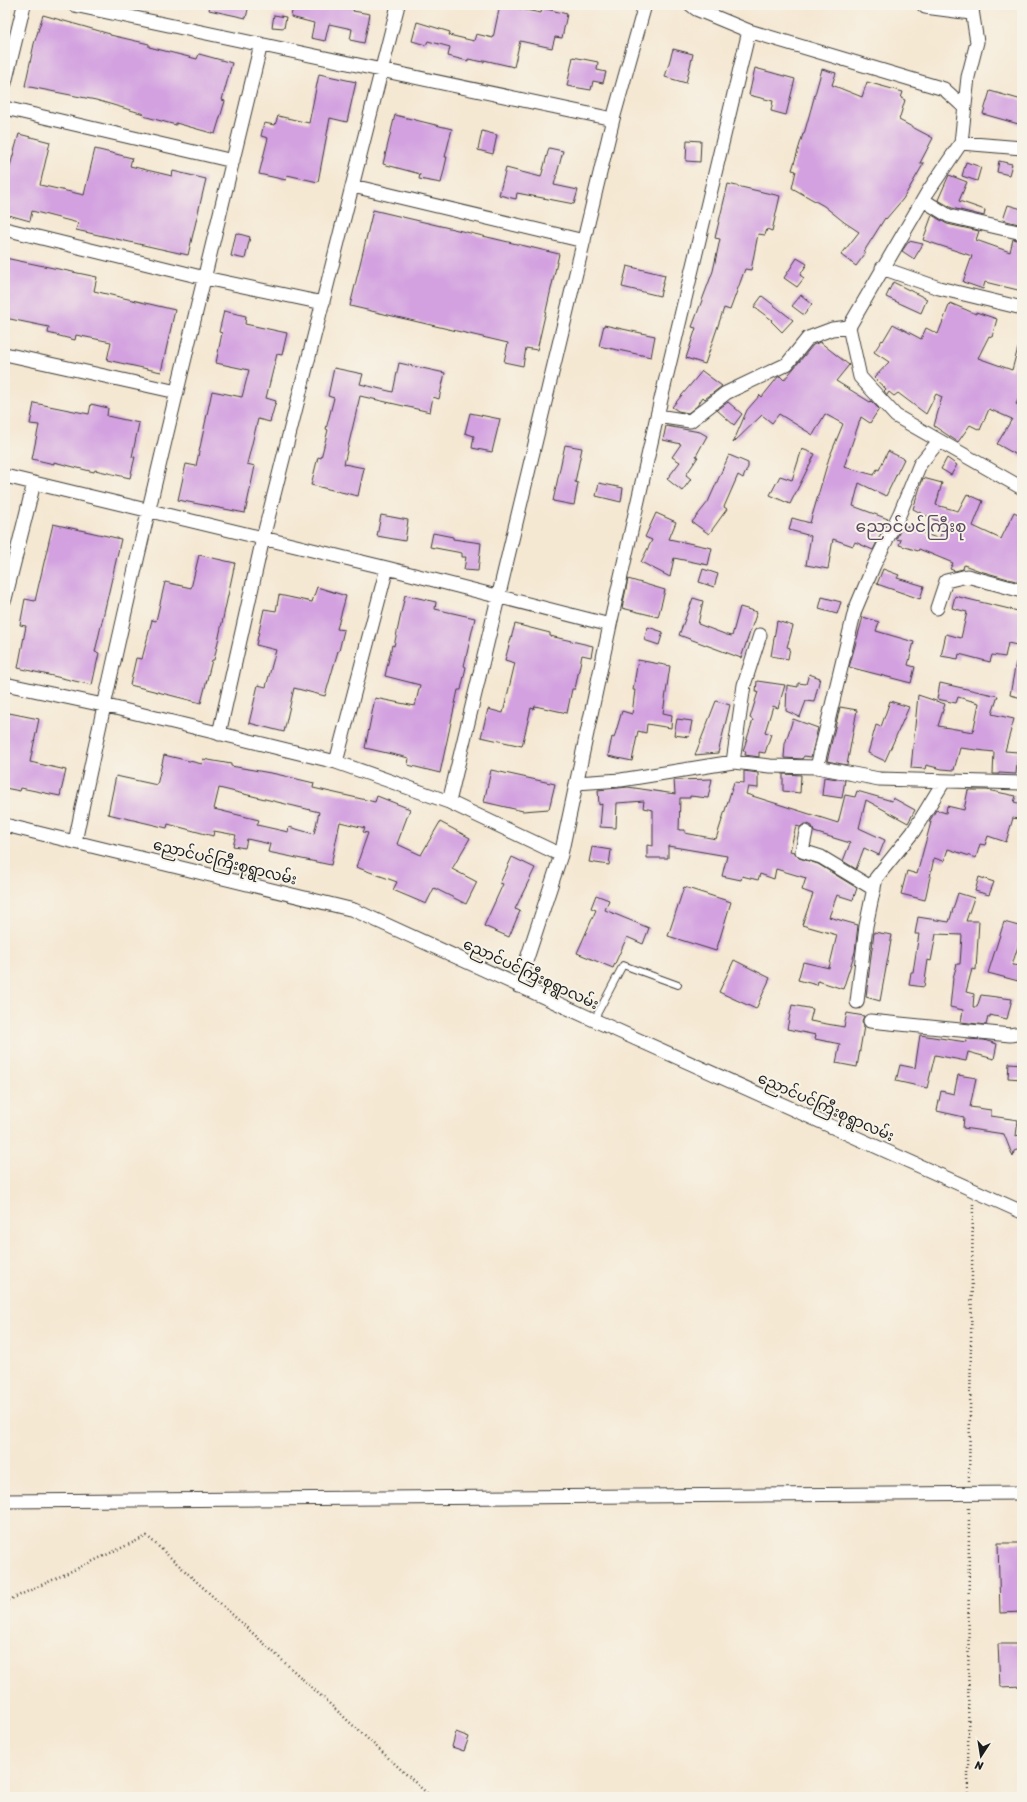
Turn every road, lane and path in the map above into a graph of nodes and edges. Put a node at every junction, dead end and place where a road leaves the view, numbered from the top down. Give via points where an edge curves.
1 (24, 5) edge
2 (74, 5) edge
3 (398, 5) edge
4 (691, 5) edge
5 (923, 5) edge
6 (642, 6) edge
7 (971, 8) edge
8 (749, 30) junction
9 (261, 44) junction
10 (383, 70) junction
11 (5, 83) edge
12 (964, 107) junction
13 (5, 108) edge
14 (613, 119) junction
15 (961, 143) junction
16 (1022, 148) edge
17 (233, 161) junction
18 (353, 186) junction
19 (923, 200) junction
20 (5, 229) edge
21 (1022, 233) edge
22 (584, 241) junction
23 (882, 268) junction
24 (205, 278) junction
25 (324, 303) junction
26 (1022, 308) edge
27 (849, 327) junction
28 (5, 354) edge
29 (177, 392) junction
30 (657, 416) junction
31 (939, 441) junction
32 (5, 476) edge
33 (34, 483) junction
34 (1022, 488) edge
35 (148, 511) junction
36 (264, 538) junction
37 (387, 568) junction
38 (1022, 591) edge
39 (498, 596) junction
40 (5, 599) edge
41 (937, 608) dead end
42 (610, 625) junction
43 (760, 635) dead end
44 (5, 684) edge
45 (103, 706) junction
46 (219, 734) junction
47 (336, 762) junction
48 (733, 762) junction
49 (817, 767) junction
50 (944, 781) junction
51 (576, 783) junction
52 (1022, 783) edge
53 (449, 802) junction
54 (5, 826) edge
55 (806, 832) dead end
56 (75, 842) junction
57 (561, 855) junction
58 (874, 889) junction
59 (678, 985) dead end
60 (518, 986) junction
61 (857, 1002) dead end
62 (594, 1020) junction
63 (870, 1021) dead end
64 (1022, 1034) edge
65 (974, 1191) junction
66 (1022, 1212) edge
67 (969, 1493) junction
68 (1022, 1493) edge
69 (5, 1501) edge
70 (5, 1602) edge
71 (431, 1797) edge
72 (968, 1797) edge

1 - 11 street
2 - 9 street
3 - 10 street
4 - 8 street
5 - 7 street
6 - 14 street
7 - 12 street via 977,42 968,76
8 - 12 street via 944,89
8 - 30 street
9 - 10 street
9 - 17 street
10 - 14 street
10 - 18 street
12 - 15 street
13 - 17 street
14 - 22 street
15 - 16 street
15 - 19 street
17 - 24 street
18 - 22 street
18 - 25 street
19 - 21 street via 949,216
19 - 23 street
20 - 24 street
22 - 39 street
23 - 26 street via 939,288
23 - 27 street
24 - 25 street
24 - 29 street
25 - 36 street
27 - 30 street via 832,329 808,338 787,364 726,393 690,421
27 - 31 street via 860,377 896,416
28 - 29 street
29 - 35 street
30 - 42 street
31 - 34 street
31 - 49 street via 920,464 855,610
32 - 33 street
33 - 35 street
33 - 40 street
35 - 36 street
35 - 45 street
36 - 37 street
36 - 46 street
37 - 39 street
37 - 47 street
38 - 41 street via 967,576 946,581
39 - 42 street
39 - 53 street
42 - 51 street
43 - 48 street via 744,685
44 - 45 street
45 - 46 street
45 - 56 street
46 - 47 street
47 - 53 street
48 - 49 street
48 - 51 street via 621,780
49 - 50 street via 879,779
50 - 52 street
50 - 58 street via 913,832 876,878
51 - 57 street
53 - 57 street
54 - 56 street, ညောင်ပင်ကြီးစုရွာလမ်း
55 - 58 street via 802,851 821,857
56 - 60 street, ညောင်ပင်ကြီးစုရွာလမ်း via 354,910
57 - 60 street
58 - 61 street via 866,926
59 - 62 lane via 623,965
60 - 62 street, ညောင်ပင်ကြီးစုရွာလမ်း
62 - 65 street, ညောင်ပင်ကြီးစုရွာလမ်း
63 - 64 street via 1010,1035
65 - 66 street, ညောင်ပင်ကြီးစုရွာလမ်း
65 - 67 path
67 - 68 street
67 - 69 street
67 - 72 path
70 - 71 path via 147,1536

